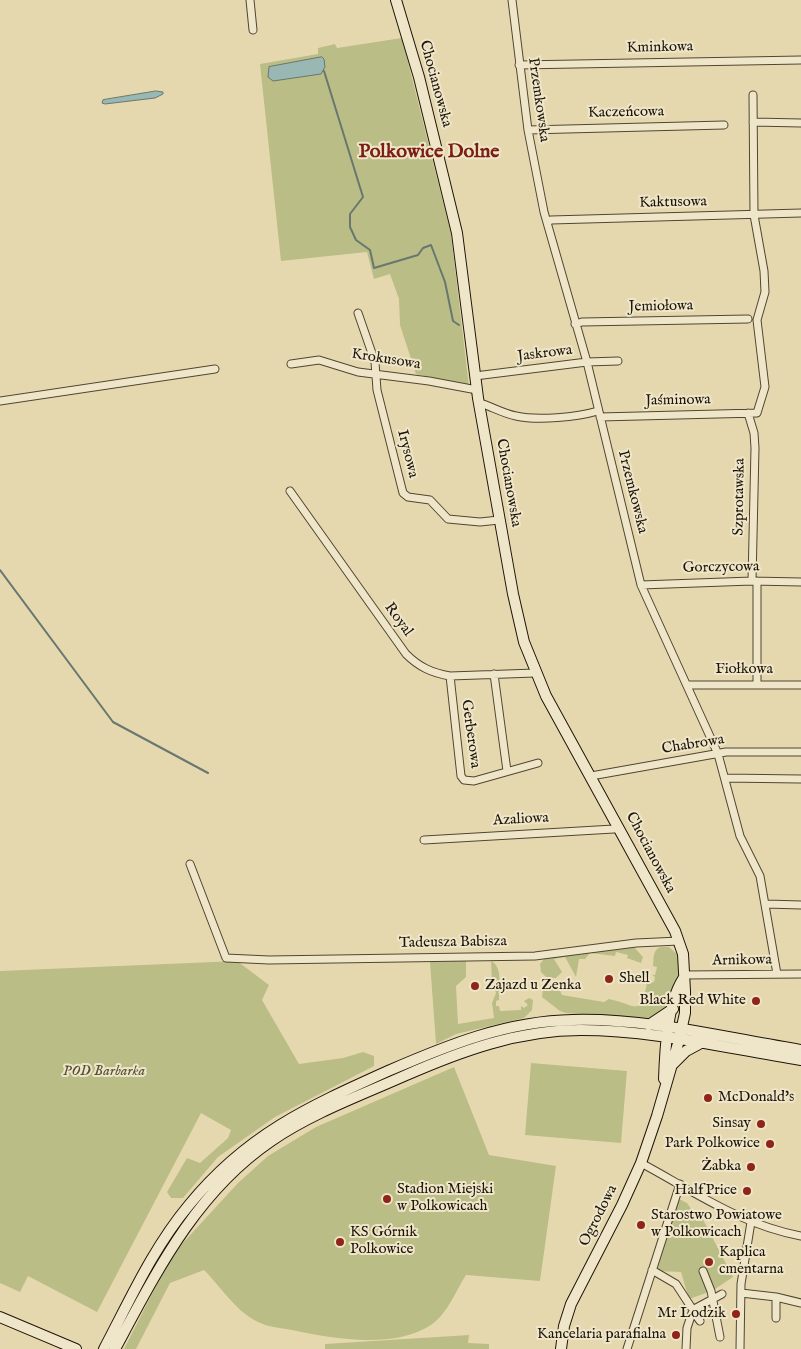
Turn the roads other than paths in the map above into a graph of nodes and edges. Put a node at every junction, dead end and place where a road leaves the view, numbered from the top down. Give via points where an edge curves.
1 (250, 0) edge
2 (396, 0) edge
3 (512, 0) edge
4 (253, 30) dead end
5 (801, 60) edge
6 (518, 64) junction
7 (753, 95) dead end
8 (753, 122) junction
9 (801, 123) edge
10 (724, 126) dead end
11 (528, 130) junction
12 (801, 213) edge
13 (754, 215) junction
14 (547, 222) junction
15 (358, 313) dead end
16 (748, 318) dead end
17 (575, 324) junction
18 (587, 362) junction
19 (618, 362) dead end
20 (291, 364) dead end
21 (215, 369) dead end
22 (377, 375) junction
23 (475, 376) junction
24 (477, 390) junction
25 (0, 401) edge
26 (479, 404) junction
27 (599, 414) junction
28 (748, 414) junction
29 (290, 492) dead end
30 (500, 520) junction
31 (755, 581) junction
32 (801, 582) edge
33 (641, 585) junction
34 (535, 672) junction
35 (494, 674) junction
36 (450, 676) junction
37 (757, 684) junction
38 (687, 685) junction
39 (801, 685) edge
40 (801, 752) edge
41 (718, 754) junction
42 (538, 763) dead end
43 (507, 771) junction
44 (591, 776) junction
45 (725, 778) junction
46 (800, 778) edge
47 (619, 826) junction
48 (424, 840) dead end
49 (190, 864) dead end
50 (766, 904) junction
51 (801, 905) edge
52 (679, 941) junction
53 (777, 974) junction
54 (801, 974) edge
55 (684, 977) junction
56 (673, 1009) junction
57 (685, 1013) junction
58 (648, 1025) junction
59 (668, 1034) junction
60 (680, 1035) junction
61 (652, 1036) junction
62 (700, 1039) junction
63 (801, 1050) edge
64 (664, 1056) junction
65 (801, 1060) edge
66 (671, 1067) junction
67 (663, 1095) junction
68 (641, 1163) junction
69 (680, 1184) junction
70 (751, 1222) junction
71 (801, 1236) edge
72 (652, 1270) junction
73 (703, 1271) dead end
74 (741, 1293) junction
75 (722, 1294) dead end
76 (776, 1297) junction
77 (712, 1299) junction
78 (801, 1303) edge
79 (694, 1310) junction
80 (0, 1316) edge
81 (776, 1318) dead end
82 (700, 1321) dead end
83 (720, 1337) dead end
84 (76, 1349) edge
85 (104, 1349) edge
86 (115, 1349) edge
87 (561, 1349) edge
88 (627, 1349) edge
89 (686, 1349) edge
90 (740, 1349) edge

1 - 4 street
2 - 23 street, Chocianowska via 456,227
3 - 6 street, Przemkowska
5 - 6 street, Kminkowa
6 - 11 street, Przemkowska
7 - 8 street
8 - 9 street
8 - 13 street
10 - 11 street, Kaczeńcowa
11 - 14 street, Przemkowska
12 - 13 street, Kaktusowa
13 - 14 street, Kaktusowa
13 - 28 street, Jaśminowa via 764,271 765,292 757,320 765,387 757,413
14 - 17 street, Przemkowska
15 - 22 street
16 - 17 street, Jemiołowa
17 - 18 street, Przemkowska
18 - 19 street, Jaskrowa
18 - 23 street, Jaskrowa
18 - 27 street, Przemkowska
20 - 22 street, Krokusowa via 319,360
21 - 25 street
22 - 24 street, Krokusowa
22 - 30 street, Irysowa via 377,390 405,495 430,500 448,519
23 - 24 street, Chocianowska
24 - 26 street, Chocianowska
26 - 27 street, Jaśminowa via 529,418
26 - 30 street, Chocianowska
27 - 28 street, Jaśminowa
27 - 33 street, Przemkowska
28 - 31 street, Szprotawska via 755,448
29 - 36 street, Royal via 406,654 427,670
30 - 34 street, Chocianowska via 518,620
31 - 32 street, Gorczycowa
31 - 33 street, Gorczycowa
31 - 37 street, Szprotawska
33 - 38 street, Przemkowska
34 - 35 street, Royal
34 - 44 street, Chocianowska
35 - 36 street, Royal
35 - 43 street, Gerberowa
36 - 43 street, Gerberowa via 461,776 468,782
37 - 38 street, Fiołkowa
37 - 39 street, Fiołkowa
38 - 41 street, Przemkowska
40 - 41 street, Chabrowa
41 - 44 street, Chabrowa
41 - 45 street, Przemkowska
42 - 43 street, Gerberowa
44 - 47 street, Chocianowska
45 - 46 street
45 - 50 street, Przemkowska via 740,836 760,876
47 - 48 street, Azaliowa via 614,829
47 - 52 street, Chocianowska
49 - 52 street, Tadeusza Babisza via 226,958 535,956
50 - 51 street
50 - 53 street, Przemkowska
52 - 55 street, Chocianowska
53 - 54 street, Arnikowa
53 - 55 street, Arnikowa
55 - 56 street, Ogrodowa
55 - 57 street, Ogrodowa
56 - 58 street
56 - 59 street, Ogrodowa
57 - 60 street, Ogrodowa
57 - 62 street
58 - 59 street
58 - 85 street via 572,1020 496,1030 447,1046 300,1111 238,1154 188,1205 154,1255
59 - 60 street
59 - 61 street
59 - 64 street, Ogrodowa
60 - 62 street
60 - 66 street, Ogrodowa
61 - 64 street
61 - 86 street via 580,1030 500,1040 450,1056 305,1121 245,1162 198,1209 158,1269
62 - 63 street
62 - 65 street
62 - 66 street
64 - 67 street, Ogrodowa
66 - 67 street, Ogrodowa
67 - 68 street, Ogrodowa
68 - 69 street
68 - 87 street, Ogrodowa via 571,1304
69 - 70 street
69 - 72 street
70 - 71 street
70 - 74 street
72 - 79 street via 676,1284
72 - 88 street
73 - 77 street
74 - 76 street
74 - 90 street
75 - 77 street
76 - 78 street
76 - 81 street
77 - 79 street
77 - 83 street
79 - 82 street
79 - 89 street via 686,1335
80 - 84 street

